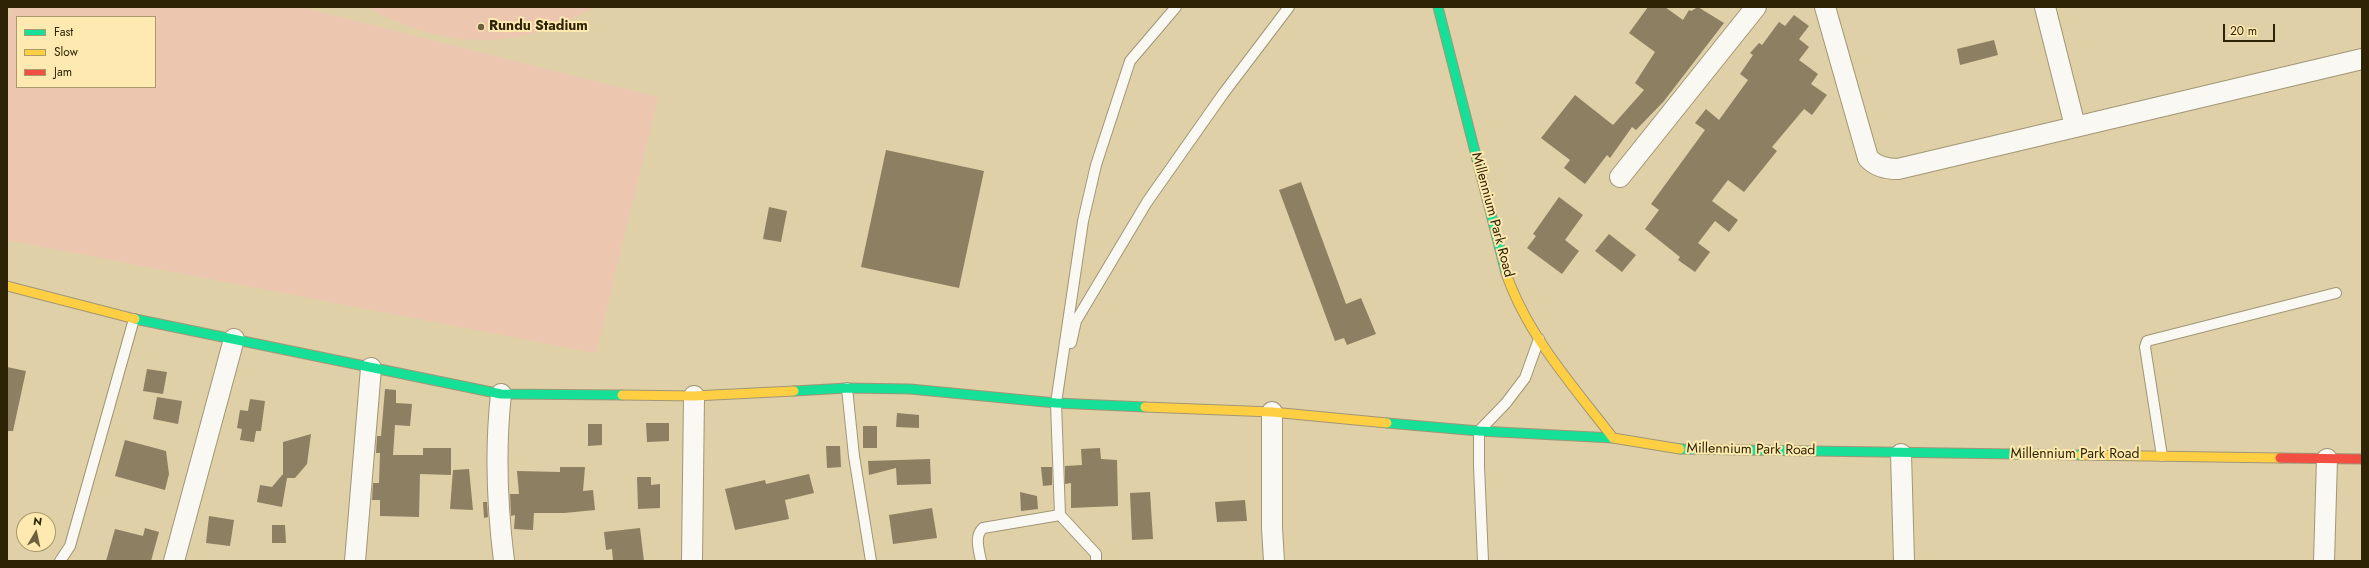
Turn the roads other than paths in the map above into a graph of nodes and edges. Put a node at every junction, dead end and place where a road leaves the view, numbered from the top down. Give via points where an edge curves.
1 (1176, 7) edge
2 (1288, 7) edge
3 (1438, 7) edge
4 (1756, 7) edge
5 (1825, 7) edge
6 (2045, 7) edge
7 (2362, 59) edge
8 (2075, 126) junction
9 (1620, 177) dead end
10 (7, 286) edge
11 (2336, 294) dead end
12 (134, 319) junction
13 (1540, 337) junction
14 (234, 339) junction
15 (371, 368) junction
16 (847, 388) junction
17 (501, 394) junction
18 (694, 396) junction
19 (1056, 403) junction
20 (1272, 412) junction
21 (1479, 430) junction
22 (1614, 438) junction
23 (1901, 454) junction
24 (2162, 456) junction
25 (2327, 459) junction
26 (2362, 459) edge
27 (1060, 515) junction
28 (60, 561) edge
29 (174, 561) edge
30 (355, 561) edge
31 (504, 561) edge
32 (692, 561) edge
33 (871, 561) edge
34 (981, 561) edge
35 (1096, 561) edge
36 (1274, 561) edge
37 (1483, 561) edge
38 (1904, 561) edge
39 (2324, 561) edge

1 - 19 lane via 1130,61 1096,165 1083,221
2 - 19 lane via 1147,202 1076,321
3 - 13 street, Millennium Park Road via 1501,255 1521,307
4 - 9 street
5 - 8 street via 1868,158 1878,166 1898,169
6 - 8 street
7 - 8 street
10 - 12 street
11 - 24 lane via 2147,341 2145,347
12 - 14 street
12 - 28 lane via 70,546
13 - 21 lane via 1525,378 1506,403
13 - 22 street, Millennium Park Road via 1573,386
14 - 15 street
14 - 29 street
15 - 17 street
15 - 30 street
16 - 18 street
16 - 19 street via 910,389
16 - 33 lane via 854,456
17 - 18 street
17 - 31 street via 497,434 500,528
18 - 32 street
19 - 20 street
19 - 27 lane
20 - 21 street
20 - 36 street
21 - 22 street
21 - 37 lane
22 - 23 street, Millennium Park Road via 1674,449
23 - 24 street, Millennium Park Road
23 - 38 street
24 - 25 street, Millennium Park Road
25 - 26 street, Millennium Park Road
25 - 39 street
27 - 34 lane via 983,528 978,534
27 - 35 lane via 1096,554

